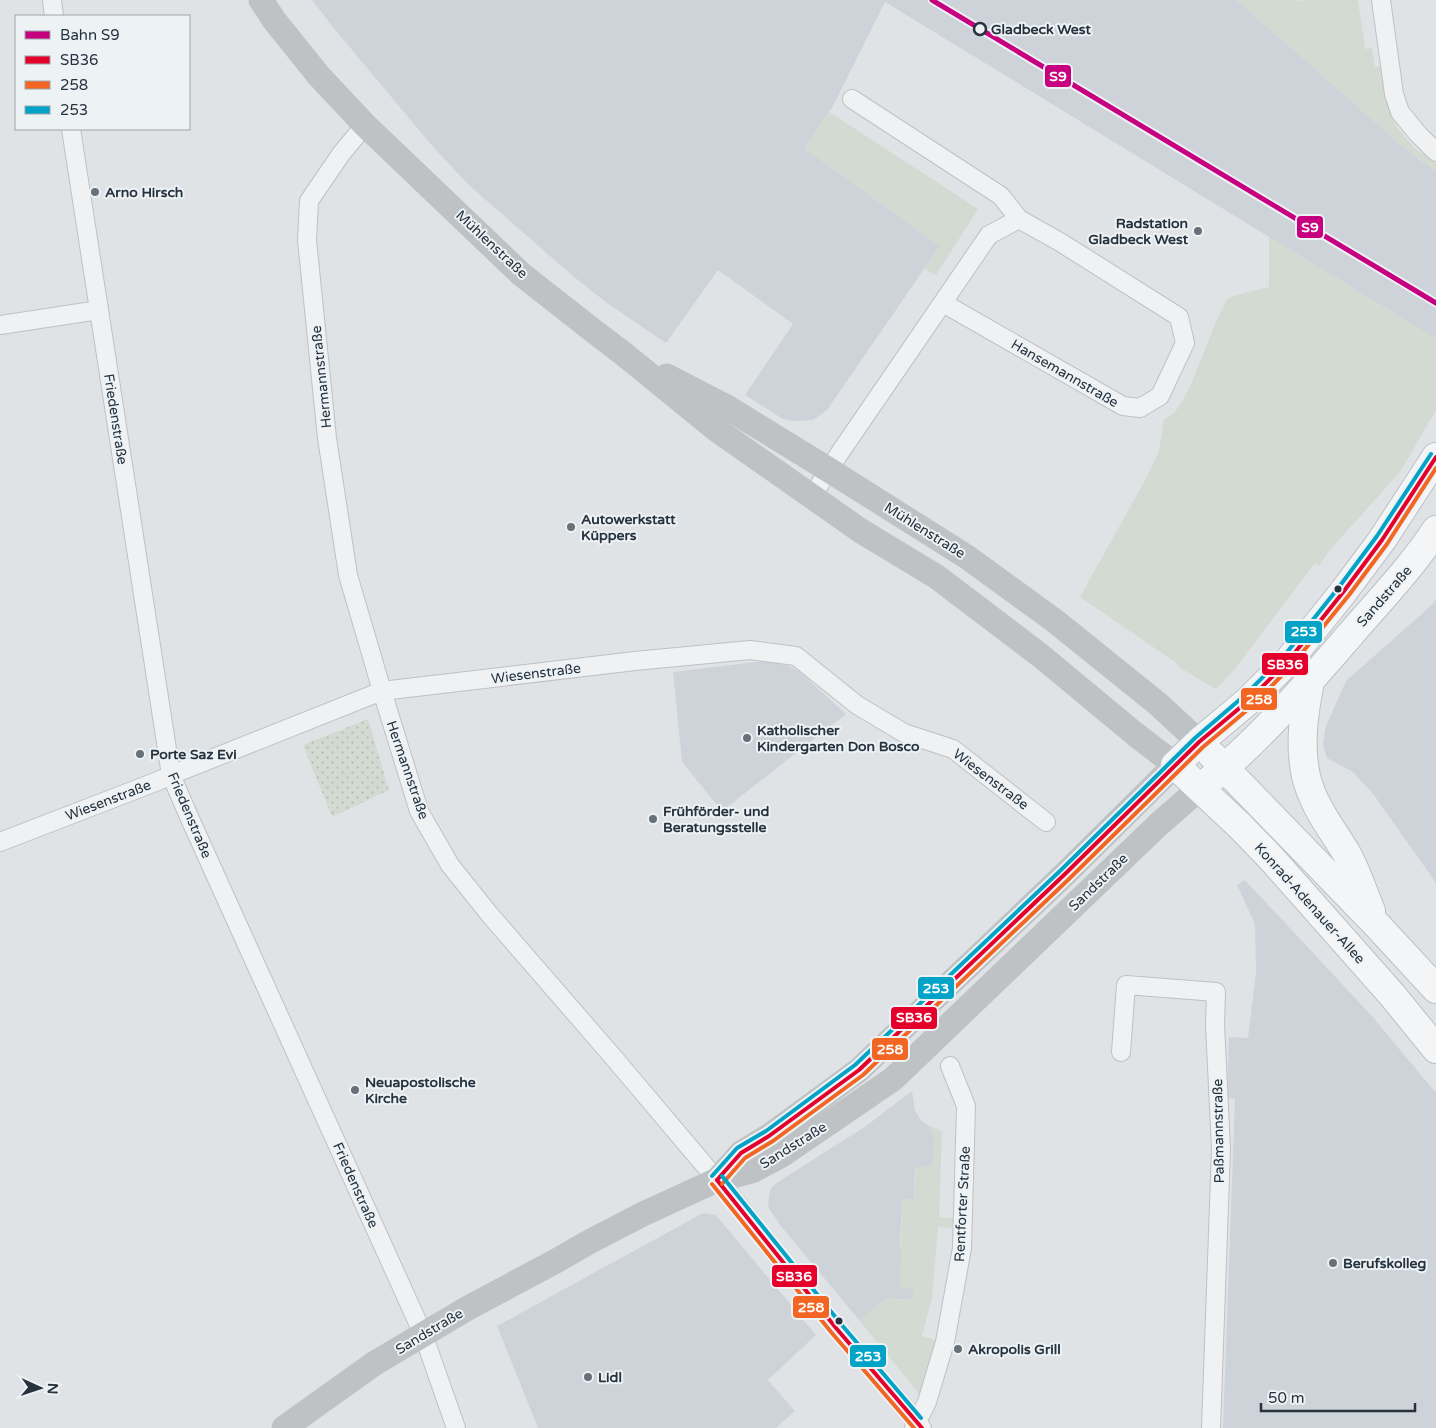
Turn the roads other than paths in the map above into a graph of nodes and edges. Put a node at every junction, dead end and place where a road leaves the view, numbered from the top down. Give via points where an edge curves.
1 (52, 0) edge
2 (262, 0) edge
3 (1381, 0) edge
4 (54, 15) edge
5 (852, 99) dead end
6 (365, 125) junction
7 (71, 130) edge
8 (1436, 152) edge
9 (1019, 219) junction
10 (943, 303) junction
11 (99, 310) junction
12 (0, 325) edge
13 (625, 355) junction
14 (1436, 457) edge
15 (829, 470) junction
16 (811, 498) junction
17 (1436, 530) edge
18 (1310, 681) junction
19 (382, 691) junction
20 (1199, 742) junction
21 (1175, 765) junction
22 (1225, 768) junction
23 (171, 775) junction
24 (1200, 788) junction
25 (1046, 822) dead end
26 (0, 842) edge
27 (1377, 924) junction
28 (1436, 989) edge
29 (1436, 1049) edge
30 (1121, 1052) dead end
31 (950, 1066) dead end
32 (717, 1180) junction
33 (423, 1334) junction
34 (917, 1426) edge
35 (284, 1428) edge
36 (456, 1428) edge
37 (1211, 1428) edge

1 - 4 street
2 - 6 main road via 319,76
3 - 8 street via 1394,94 1400,112
5 - 9 street, Hansemannstraße via 1001,196
6 - 13 main road, Mühlenstraße via 522,274
6 - 19 street, Hermannstraße via 309,201 307,240 327,438 348,575
7 - 11 street, Friedenstraße
9 - 10 street via 989,235
9 - 10 street, Hansemannstraße via 1179,316 1185,343 1160,396 1140,408 1123,406
10 - 15 street
11 - 12 street
11 - 23 street, Friedenstraße
13 - 15 main road, Mühlenstraße via 725,406
13 - 16 main road, Mühlenstraße via 716,430
14 - 20 main road, Sandstraße via 1382,540 1289,660
15 - 16 street
15 - 20 main road, Mühlenstraße via 967,557 1056,621 1158,704
16 - 21 main road, Mühlenstraße via 938,577
17 - 18 main road, Sandstraße via 1417,558
18 - 22 main road, Sandstraße
18 - 27 main road via 1303,747 1306,777 1320,812 1348,856
19 - 23 street, Wiesenstraße
19 - 25 street, Wiesenstraße via 750,650 796,656 857,705 904,733 953,749
19 - 32 street, Hermannstraße via 419,811 450,865
20 - 21 main road, Sandstraße
20 - 22 main road
21 - 24 main road, Konrad-Adenauer-Allee
21 - 32 main road, Sandstraße via 859,1070 741,1153
22 - 24 main road, Sandstraße
22 - 27 main road
23 - 26 street, Wiesenstraße
23 - 33 street, Friedenstraße
24 - 29 main road, Konrad-Adenauer-Allee via 1277,866
24 - 32 main road, Sandstraße via 893,1079 782,1155 752,1171
27 - 28 main road
30 - 37 street, Paßmannstraße via 1126,985 1216,992 1221,1149
31 - 34 street, Rentforter Straße via 966,1106 962,1248 945,1342
32 - 33 main road, Sandstraße via 589,1242
32 - 34 street, Hermannstraße
33 - 35 main road, Sandstraße via 375,1363
33 - 36 street, Friedenstraße

